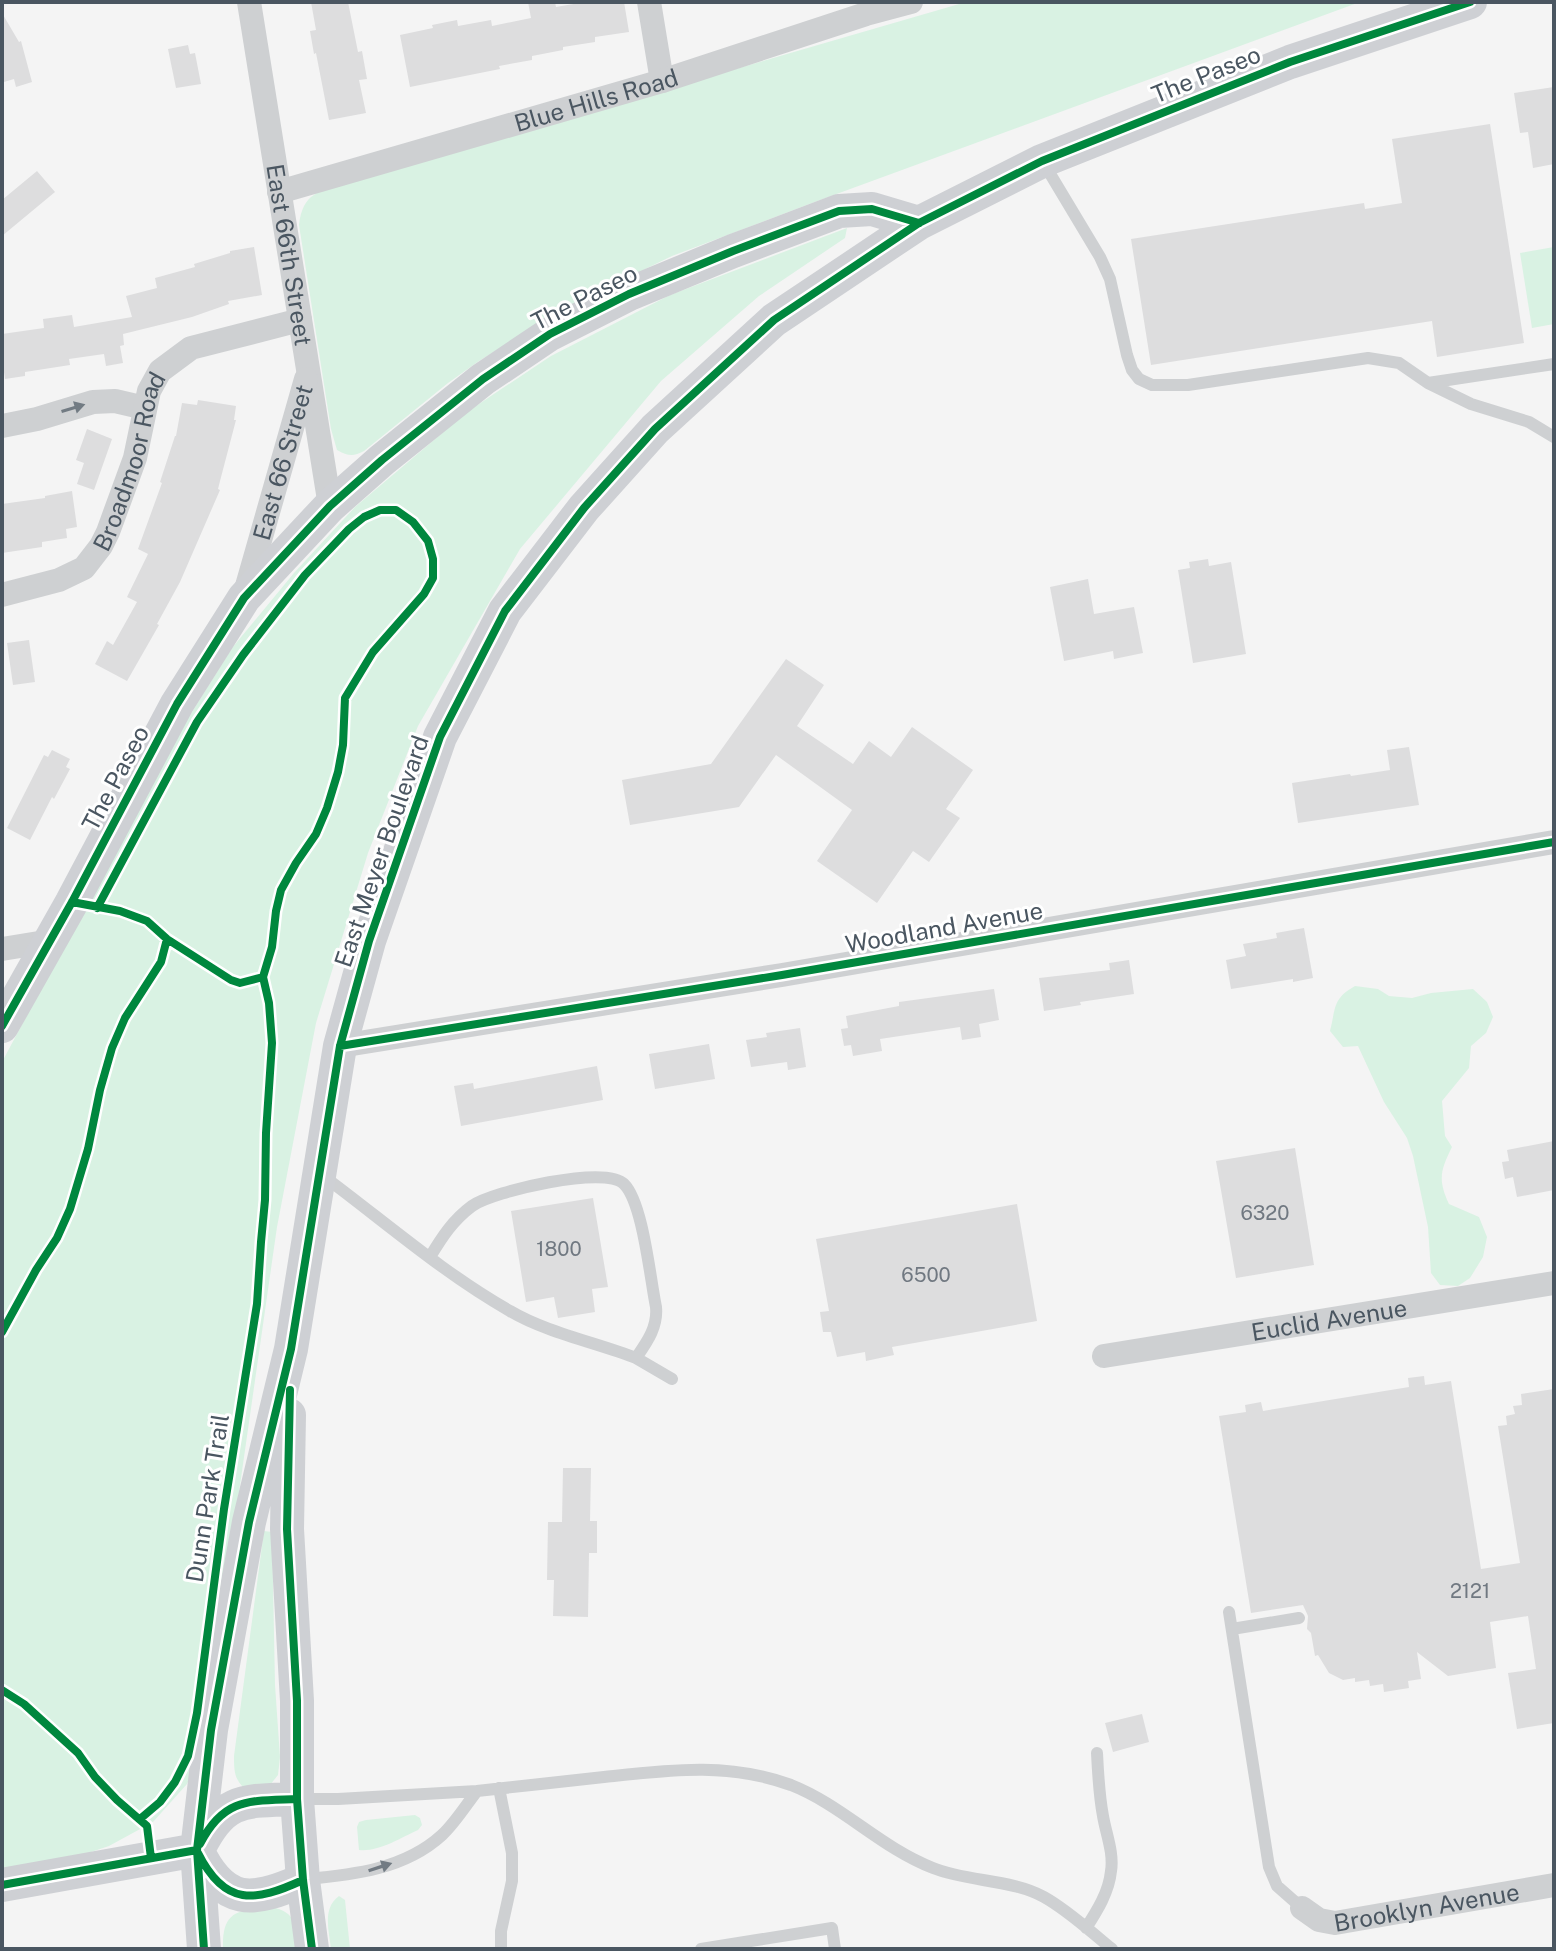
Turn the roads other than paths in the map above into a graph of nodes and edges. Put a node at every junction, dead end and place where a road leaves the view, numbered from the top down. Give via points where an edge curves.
1 (249, 2) edge
2 (649, 2) edge
3 (911, 2) edge
4 (1470, 2) edge
5 (865, 8) edge
6 (662, 81) junction
7 (1042, 161) junction
8 (279, 192) junction
9 (919, 223) junction
10 (300, 320) junction
11 (1554, 364) edge
12 (308, 372) junction
13 (1428, 383) junction
14 (145, 408) junction
15 (2, 426) edge
16 (1554, 437) edge
17 (330, 506) junction
18 (3, 594) edge
19 (244, 598) junction
20 (1554, 842) edge
21 (51, 941) junction
22 (2, 949) edge
23 (2, 1026) edge
24 (340, 1046) junction
25 (320, 1173) junction
26 (430, 1257) junction
27 (1554, 1283) edge
28 (291, 1349) junction
29 (1104, 1356) dead end
30 (636, 1358) junction
31 (672, 1379) dead end
32 (1229, 1612) dead end
33 (1299, 1618) dead end
34 (1232, 1629) junction
35 (1097, 1753) dead end
36 (499, 1788) junction
37 (477, 1791) junction
38 (297, 1799) junction
39 (197, 1850) junction
40 (303, 1880) junction
41 (2, 1885) edge
42 (1554, 1885) edge
43 (1302, 1908) joint
44 (1086, 1928) junction
45 (204, 1949) edge
46 (312, 1949) edge
47 (501, 1949) edge
48 (701, 1949) edge
49 (835, 1949) edge
50 (1112, 1949) edge

1 - 8 street, East 66th Street
2 - 6 street
3 - 5 street, Blue Hills Road
4 - 7 main road, The Paseo via 1290,62
5 - 6 street, Blue Hills Road
6 - 8 street, Blue Hills Road
7 - 9 main road, The Paseo
7 - 13 lane via 1110,279 1127,355 1139,379 1152,385 1188,385 1368,358 1399,363
8 - 10 street, East 66th Street
9 - 17 main road, The Paseo via 872,209 839,211 629,294 550,334 483,379
9 - 24 main road, East Meyer Boulevard via 774,320 655,429 584,508 505,611 440,737 369,941
10 - 12 street, East 66th Street
10 - 14 street, Broadmoor Road via 191,348 160,371
11 - 13 lane
12 - 17 street, East 66th Street
12 - 19 street, East 66 Street
13 - 16 lane
15 -> 14 street via 93,402
14 - 18 street, Broadmoor Road via 135,458 101,546 84,568
17 - 19 main road, The Paseo
19 - 21 main road, The Paseo via 177,704
20 - 24 street, Woodland Avenue
21 - 22 street
21 - 23 main road, The Paseo
24 - 25 main road, East Meyer Boulevard
25 - 26 lane
25 - 28 main road, East Meyer Boulevard
26 - 30 lane via 518,1316
26 - 30 lane via 453,1222 495,1195 597,1176 623,1181 637,1205 657,1316
27 - 29 street, Euclid Avenue
28 - 38 main road, East Meyer Boulevard via 287,1529
28 - 39 main road, East Meyer Boulevard via 244,1551 211,1730
30 - 31 lane
32 - 34 lane
33 - 34 lane
34 - 43 lane via 1269,1867 1277,1886
35 - 44 lane via 1112,1869
36 - 37 lane
36 - 44 lane via 680,1769 748,1773 827,1803 932,1868 1044,1897
36 - 47 lane via 512,1853
37 - 38 lane
40 -> 37 lane via 345,1876 414,1855 442,1835
38 - 39 main road via 237,1805 215,1819
38 - 40 main road
39 - 40 main road via 213,1877 249,1897
39 - 41 main road
39 - 45 main road, East Meyer Boulevard
40 - 46 main road
42 - 43 street, Brooklyn Avenue via 1335,1923
44 - 50 lane
48 - 49 lane via 832,1928

